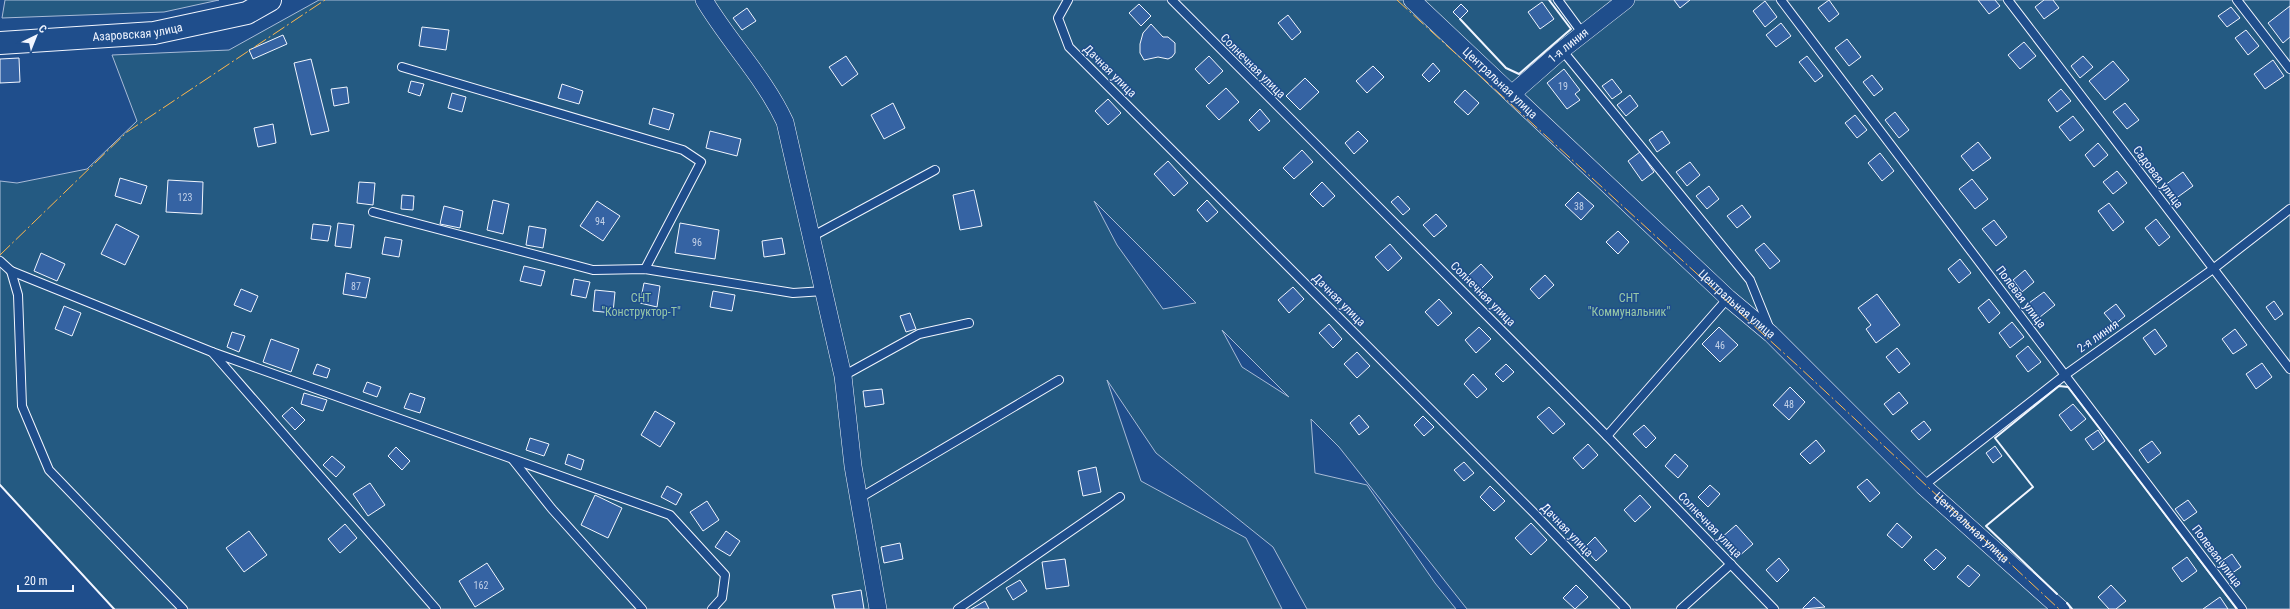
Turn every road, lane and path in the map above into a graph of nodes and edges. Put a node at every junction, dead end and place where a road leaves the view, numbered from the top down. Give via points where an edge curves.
1 (270, 0) edge
2 (704, 0) edge
3 (1068, 0) edge
4 (1172, 0) edge
5 (1412, 0) edge
6 (1558, 0) edge
7 (1626, 0) edge
8 (1781, 0) edge
9 (2008, 0) edge
10 (2236, 0) edge
11 (1583, 34) junction
12 (0, 43) edge
13 (1562, 50) junction
14 (402, 67) dead end
15 (2290, 69) edge
16 (1513, 93) junction
17 (935, 170) dead end
18 (2290, 209) edge
19 (373, 212) dead end
20 (813, 236) junction
21 (0, 261) edge
22 (645, 269) junction
23 (2213, 269) junction
24 (11, 271) junction
25 (824, 291) junction
26 (1728, 298) junction
27 (969, 323) dead end
28 (1771, 334) junction
29 (212, 352) junction
30 (2290, 369) edge
31 (2065, 375) junction
32 (843, 376) junction
33 (1059, 380) dead end
34 (1608, 436) junction
35 (513, 459) junction
36 (1923, 486) junction
37 (1120, 497) dead end
38 (858, 500) junction
39 (1731, 564) junction
40 (183, 609) edge
41 (436, 609) edge
42 (642, 609) edge
43 (712, 609) edge
44 (878, 609) edge
45 (958, 609) edge
46 (1626, 609) edge
47 (1681, 609) edge
48 (1774, 609) edge
49 (2061, 609) edge
50 (2242, 609) edge

1 - 12 street, Азаровская улица via 247,13 154,33
2 - 20 street via 720,26 765,84 785,122
3 - 46 lane, Дачная улица via 1058,18 1069,47 1523,502
4 - 34 lane, Солнечная улица
5 - 16 street, Центральная улица
6 - 11 lane
7 - 11 street, 1-я линия
8 - 31 lane, Полевая улица
9 - 23 lane, Садовая улица
10 - 15 lane
11 - 13 street, 1-я линия
13 - 16 street, 1-я линия
13 - 28 lane via 1750,280
14 - 22 lane via 683,150 701,162
16 - 26 street, Центральная улица
17 - 20 lane
18 - 23 lane, 2-я линия
19 - 22 lane via 593,270
20 - 25 street
21 - 24 lane
22 - 25 lane via 793,293
23 - 30 lane, Садовая улица
23 - 31 lane, 2-я линия
24 - 29 lane
24 - 40 lane via 18,295 22,406 49,470
25 - 32 street
26 - 28 street, Центральная улица
26 - 34 lane
27 - 32 lane via 918,334
28 - 36 street, Центральная улица
29 - 35 lane
29 - 41 lane
31 - 36 lane, 2-я линия
31 - 50 lane, Полевая улица
32 - 38 street
33 - 38 lane
34 - 39 lane, Солнечная улица
35 - 42 lane via 552,509
35 - 43 lane via 670,515 725,576 722,598
36 - 49 street, Центральная улица
37 - 45 lane
38 - 44 street
39 - 47 lane
39 - 48 lane, Солнечная улица

